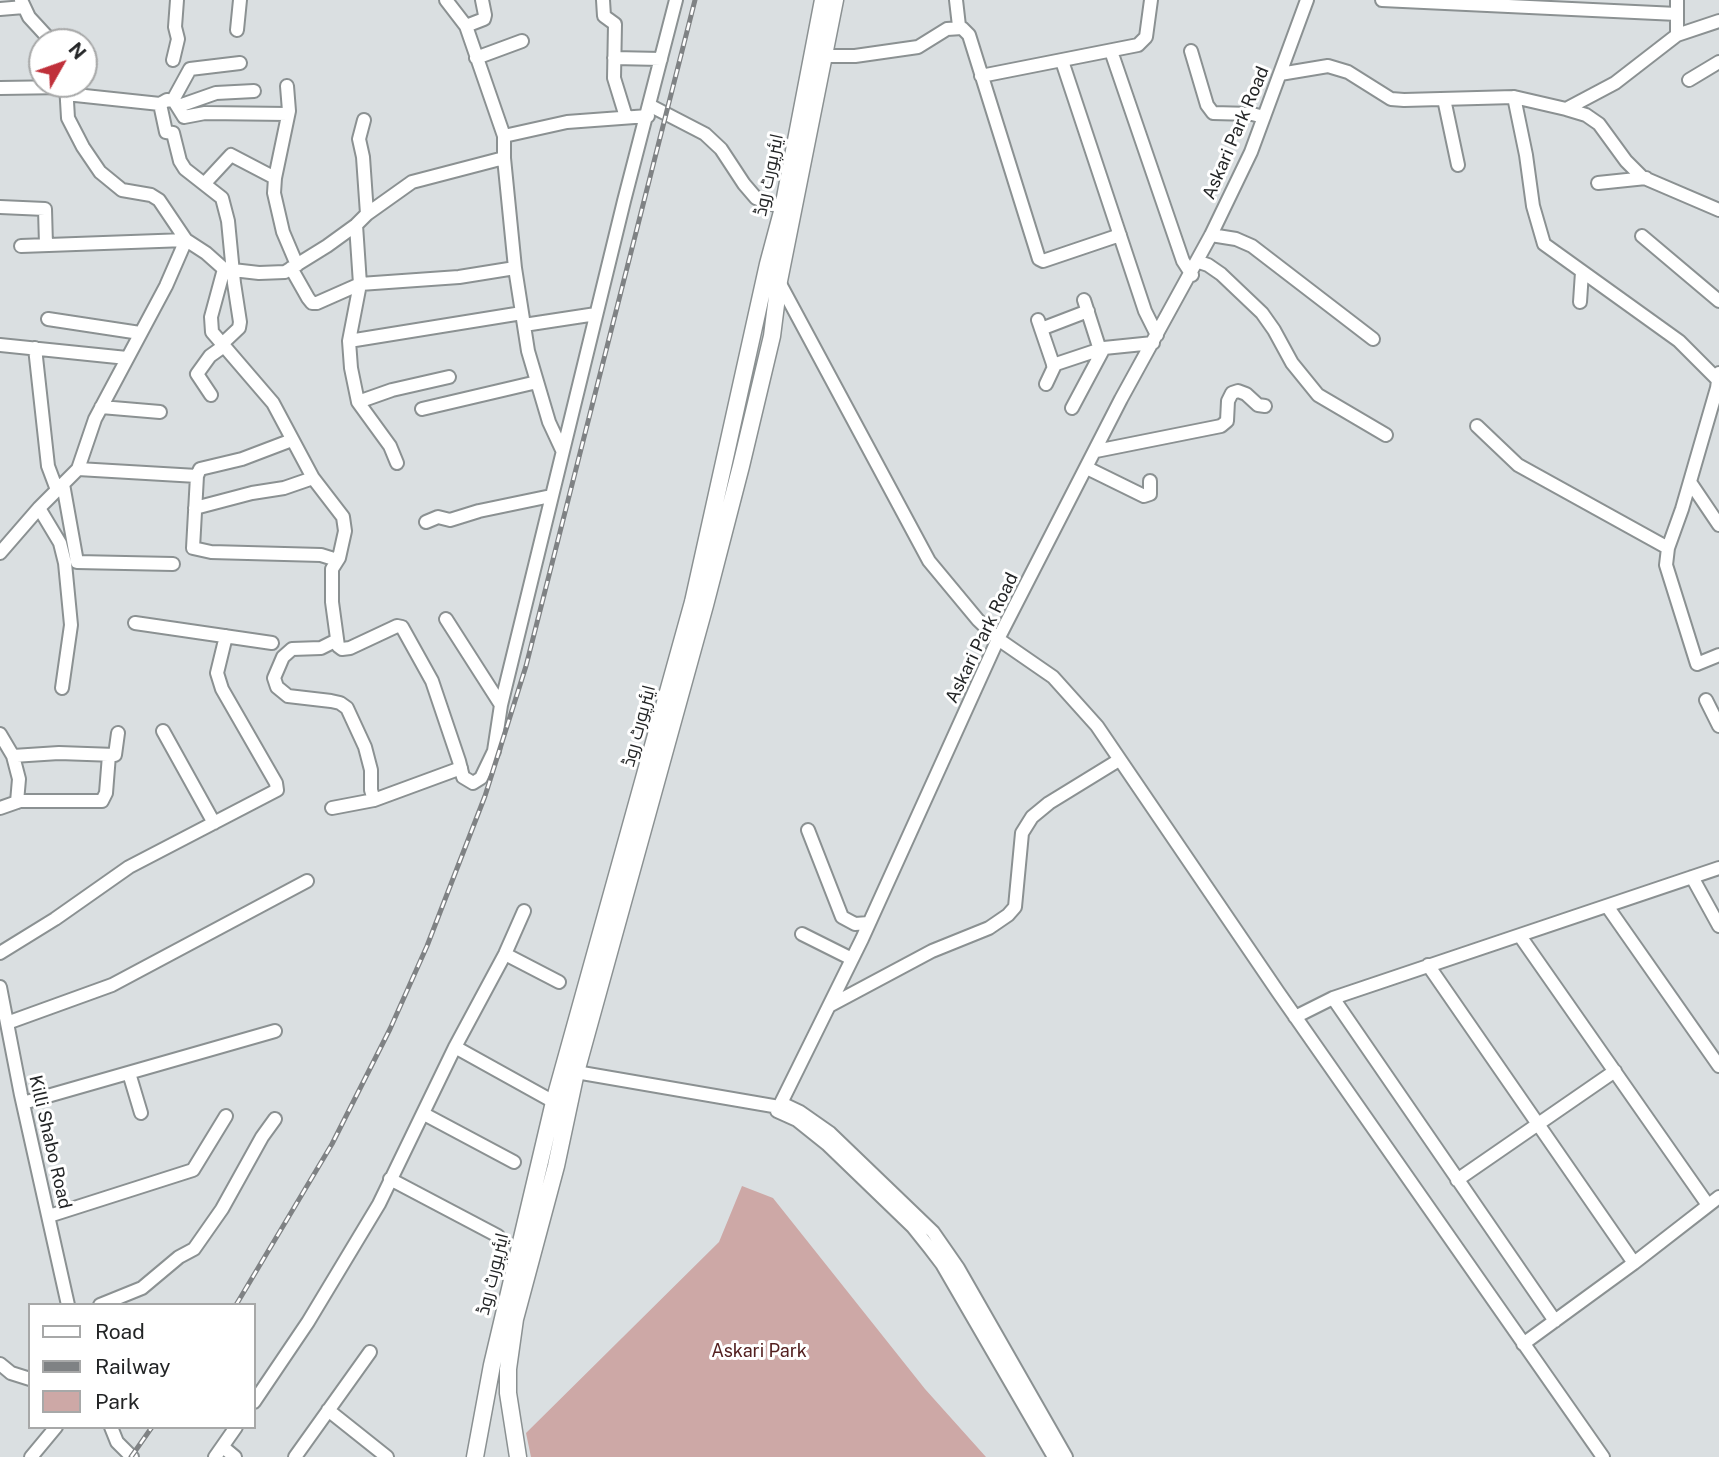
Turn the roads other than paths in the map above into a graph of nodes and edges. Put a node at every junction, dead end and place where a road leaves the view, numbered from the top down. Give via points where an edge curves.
1 (177, 0) edge
2 (240, 0) edge
3 (446, 0) edge
4 (482, 0) edge
5 (603, 0) edge
6 (676, 0) edge
7 (822, 0) edge
8 (835, 0) edge
9 (956, 0) edge
10 (1151, 0) edge
11 (1307, 0) edge
12 (1382, 0) edge
13 (1677, 0) edge
14 (22, 3) edge
15 (0, 9) edge
16 (1677, 14) junction
17 (1719, 21) edge
18 (466, 26) junction
19 (959, 26) junction
20 (39, 28) edge
21 (237, 30) dead end
22 (1678, 35) junction
23 (522, 41) dead end
24 (1111, 51) junction
25 (1192, 51) dead end
26 (824, 56) junction
27 (476, 58) junction
28 (614, 58) junction
29 (661, 59) junction
30 (173, 60) dead end
31 (1062, 61) junction
32 (1719, 62) edge
33 (240, 63) dead end
34 (1280, 74) junction
35 (981, 76) junction
36 (1689, 80) dead end
37 (287, 86) dead end
38 (0, 88) edge
39 (28, 88) edge
40 (254, 91) dead end
41 (98, 93) edge
42 (1514, 97) junction
43 (67, 98) edge
44 (1444, 99) junction
45 (171, 104) junction
46 (1566, 109) junction
47 (648, 110) junction
48 (288, 114) junction
49 (626, 117) junction
50 (1264, 117) junction
51 (364, 120) dead end
52 (504, 136) junction
53 (504, 158) junction
54 (1458, 165) dead end
55 (275, 178) junction
56 (1646, 178) junction
57 (205, 183) junction
58 (1598, 183) dead end
59 (0, 207) edge
60 (783, 208) junction
61 (1719, 210) edge
62 (367, 214) junction
63 (356, 225) junction
64 (1120, 235) junction
65 (1212, 235) junction
66 (1642, 236) dead end
67 (186, 240) junction
68 (46, 245) junction
69 (21, 246) dead end
70 (1199, 262) junction
71 (768, 264) junction
72 (294, 267) junction
73 (515, 268) junction
74 (228, 269) junction
75 (1582, 272) junction
76 (1192, 275) junction
77 (779, 281) junction
78 (360, 284) junction
79 (1719, 301) edge
80 (1580, 302) dead end
81 (596, 314) junction
82 (48, 319) dead end
83 (523, 319) junction
84 (141, 332) junction
85 (1155, 339) junction
86 (1373, 339) dead end
87 (349, 341) junction
88 (0, 345) edge
89 (223, 345) junction
90 (35, 348) junction
91 (1102, 349) junction
92 (127, 358) junction
93 (1054, 365) junction
94 (1718, 376) edge
95 (449, 377) dead end
96 (537, 382) junction
97 (1046, 384) dead end
98 (211, 395) dead end
99 (358, 402) junction
100 (1265, 406) dead end
101 (101, 407) junction
102 (1072, 408) dead end
103 (422, 409) dead end
104 (160, 412) dead end
105 (1710, 414) junction
106 (1476, 426) dead end
107 (1719, 428) edge
108 (1386, 435) dead end
109 (292, 440) junction
110 (562, 450) junction
111 (1096, 451) junction
112 (397, 463) dead end
113 (1087, 468) junction
114 (78, 469) junction
115 (197, 476) junction
116 (313, 478) junction
117 (1150, 481) dead end
118 (1690, 482) junction
119 (60, 487) junction
120 (551, 496) junction
121 (39, 508) junction
122 (195, 508) junction
123 (426, 522) dead end
124 (1719, 525) edge
125 (1668, 548) junction
126 (0, 553) edge
127 (337, 560) junction
128 (173, 564) dead end
129 (446, 619) dead end
130 (135, 623) dead end
131 (226, 636) junction
132 (998, 639) junction
133 (337, 640) junction
134 (272, 643) dead end
135 (1719, 655) edge
136 (62, 688) dead end
137 (1706, 700) dead end
138 (501, 705) junction
139 (1719, 726) edge
140 (163, 731) dead end
141 (118, 733) dead end
142 (0, 734) edge
143 (109, 755) junction
144 (13, 756) junction
145 (1119, 760) junction
146 (461, 768) junction
147 (374, 800) junction
148 (17, 802) junction
149 (0, 808) edge
150 (332, 808) dead end
151 (214, 823) junction
152 (808, 830) dead end
153 (1719, 868) edge
154 (1692, 877) junction
155 (307, 881) dead end
156 (1607, 906) junction
157 (524, 911) dead end
158 (869, 923) junction
159 (1719, 926) edge
160 (802, 934) dead end
161 (1520, 936) junction
162 (0, 953) edge
163 (505, 954) junction
164 (852, 959) junction
165 (1428, 965) junction
166 (559, 982) dead end
167 (0, 987) edge
168 (1334, 998) junction
169 (829, 1007) junction
170 (1296, 1017) junction
171 (7, 1023) junction
172 (275, 1031) dead end
173 (455, 1047) junction
174 (1719, 1066) edge
175 (1615, 1071) junction
176 (576, 1072) junction
177 (129, 1073) junction
178 (554, 1102) junction
179 (23, 1103) junction
180 (779, 1107) junction
181 (141, 1113) dead end
182 (424, 1114) junction
183 (226, 1116) dead end
184 (275, 1119) dead end
185 (1537, 1124) junction
186 (514, 1162) dead end
187 (390, 1179) junction
188 (1457, 1180) junction
189 (1714, 1201) edge
190 (49, 1216) junction
191 (498, 1236) dead end
192 (1634, 1263) junction
193 (68, 1303) edge
194 (105, 1303) edge
195 (1555, 1321) junction
196 (1523, 1344) junction
197 (370, 1352) dead end
198 (0, 1364) edge
199 (28, 1378) edge
200 (256, 1399) edge
201 (509, 1401) junction
202 (328, 1410) junction
203 (54, 1429) edge
204 (112, 1429) edge
205 (235, 1429) edge
206 (219, 1452) edge
207 (31, 1457) edge
208 (132, 1457) edge
209 (235, 1457) edge
210 (295, 1457) edge
211 (387, 1457) edge
212 (477, 1457) edge
213 (509, 1457) edge
214 (518, 1457) edge
215 (1054, 1457) edge
216 (1066, 1457) edge
217 (1603, 1457) edge

1 - 30 street via 178,39
2 - 21 street
3 - 18 street
4 - 18 street via 484,19
5 - 28 street via 604,16 615,24
6 - 29 street
7 - 60 main road, ایئرپورٹ روڈ
8 - 26 main road, ایئرپورٹ روڈ
9 - 19 street
10 - 24 street via 1143,41
11 - 34 street, Askari Park Road
12 - 16 street
13 - 16 street
14 - 15 street
14 - 20 street
16 - 22 street
17 - 22 street
18 - 27 street
19 - 26 street via 918,47
19 - 35 street via 969,35
22 - 46 street via 1615,83
23 - 27 street
24 - 31 street
24 - 76 street via 1183,261
25 - 50 street via 1213,113
26 - 77 main road, ایئرپورٹ روڈ
27 - 52 street
28 - 29 street
28 - 49 street via 616,87
29 - 47 street
31 - 35 street
31 - 64 street
32 - 36 street
33 - 45 street via 190,69
34 - 44 street via 1328,66 1348,72 1391,99
34 - 50 street, Askari Park Road
35 - 64 street via 1039,259
37 - 48 street
38 - 39 street
40 - 45 street via 216,93
41 - 45 street
42 - 44 street
42 - 46 street
42 - 75 street via 1544,244
43 - 67 street via 68,118 100,172 122,190 159,200
44 - 54 street
45 - 48 street via 182,117
45 - 57 street via 166,132 173,133 185,169
46 - 56 street via 1599,124 1626,162
47 - 49 street
47 - 60 street via 705,134 756,198
47 - 81 street
48 - 55 street
49 - 52 street via 567,122
50 - 65 street, Askari Park Road
51 - 62 street via 359,139
52 - 53 street
53 - 62 street via 412,182
53 - 73 street
55 - 57 street via 231,155
55 - 72 street via 282,232
56 - 58 street
56 - 61 street
57 - 74 street via 222,198 228,221
59 - 68 street via 45,209
60 - 71 main road, ایئرپورٹ روڈ
62 - 63 street
63 - 72 street
63 - 78 street
64 - 85 street
65 - 70 street, Askari Park Road
65 - 86 street via 1252,246
66 - 79 street
67 - 68 street
67 - 74 street
67 - 84 street
68 - 69 street
70 - 76 street, Askari Park Road
70 - 108 street via 1221,274 1262,313 1318,395
71 - 77 street
71 - 178 main road, ایئرپورٹ روڈ via 693,602
72 - 74 street via 259,273
72 - 78 street via 312,303
73 - 78 street
73 - 83 street
74 - 89 street via 211,317 212,332
74 - 89 street via 240,327
75 - 80 street
75 - 94 street via 1679,341
76 - 85 street, Askari Park Road
77 - 132 street via 929,561
77 - 176 main road, ایئرپورٹ روڈ via 772,336 735,491
78 - 87 street
81 - 83 street
81 - 110 street
82 - 84 street
83 - 87 street
83 - 96 street
84 - 92 street
85 - 91 street
85 - 111 street, Askari Park Road
87 - 99 street
88 - 90 street
89 - 98 street via 197,374
89 - 109 street via 273,403
90 - 92 street
90 - 119 street via 48,466
91 - 93 street
91 - 93 street via 1086,305 1039,324
91 - 102 street
92 - 101 street
93 - 97 street
94 - 105 street
95 - 99 street
96 - 103 street
96 - 110 street
99 - 112 street
100 - 111 street via 1238,391 1228,401 1227,421 1221,426
101 - 104 street
101 - 114 street
105 - 107 street
105 - 118 street
106 - 125 street via 1518,465
109 - 115 street via 200,468
109 - 116 street
110 - 120 street
111 - 113 street, Askari Park Road
113 - 117 street via 1144,496 1150,494
113 - 132 street, Askari Park Road
114 - 115 street
114 - 119 street
115 - 122 street
116 - 122 street
116 - 127 street via 343,517 345,531
118 - 124 street
118 - 125 street
119 - 121 street
119 - 128 street via 77,562
120 - 123 street
120 - 138 street
121 - 126 street
121 - 136 street via 60,543 65,563 71,625
122 - 127 street via 193,548 197,550 321,555
125 - 135 street via 1666,565 1697,664
127 - 133 street via 332,569
129 - 138 street
130 - 131 street
131 - 134 street
131 - 151 street via 217,673 222,689 277,790
132 - 145 street via 1054,677 1097,726
132 - 158 street, Askari Park Road
133 - 146 street via 342,649 350,648 402,627 432,681
133 - 147 street via 321,648 292,649 274,678 288,696 331,701 346,708 365,747
137 - 139 street
138 - 146 street via 494,751 481,778 473,783 463,777
140 - 151 street
141 - 143 street via 115,755
142 - 144 street
143 - 144 street
143 - 148 street via 102,801
144 - 148 street via 19,779
145 - 169 street via 1032,817 1023,832 1015,907 1007,915
145 - 170 street
146 - 147 street
147 - 150 street
148 - 149 street
151 - 162 street via 130,867
152 - 158 street via 842,918 855,924
153 - 154 street
154 - 156 street
154 - 159 street
155 - 171 street via 112,985
156 - 161 street
156 - 174 street
157 - 163 street
158 - 164 street, Askari Park Road
160 - 164 street
161 - 165 street
161 - 175 street
163 - 166 street
163 - 173 street
164 - 169 street, Askari Park Road
165 - 168 street
165 - 185 street
167 - 171 street, Killi Shabo Road
168 - 170 street
168 - 188 street
169 - 180 street, Askari Park Road
170 - 196 street
171 - 179 street, Killi Shabo Road
172 - 177 street
173 - 178 street
173 - 182 street
175 - 185 street
175 - 189 street
176 - 180 street
176 - 201 main road, ایئرپورٹ روڈ via 515,1319
177 - 179 street
177 - 181 street
178 - 212 main road, ایئرپورٹ روڈ via 497,1340
179 - 190 street, Killi Shabo Road
180 - 215 street via 827,1144 914,1227 942,1264
180 - 216 street via 800,1112 830,1133 933,1232
182 - 186 street
182 - 187 street
183 - 190 street via 193,1170
184 - 194 street via 194,1249 142,1288
185 - 188 street
185 - 192 street
187 - 191 street
187 - 200 street via 308,1322
188 - 195 street
189 - 192 street
190 - 193 street, Killi Shabo Road
192 - 195 street
195 - 196 street
196 - 217 street
197 - 202 street
198 - 199 street
201 - 213 main road via 504,1414
201 - 214 main road, ایئرپورٹ روڈ
202 - 210 street
202 - 211 street
203 - 207 street
204 - 208 street
205 - 206 street
206 - 209 street

